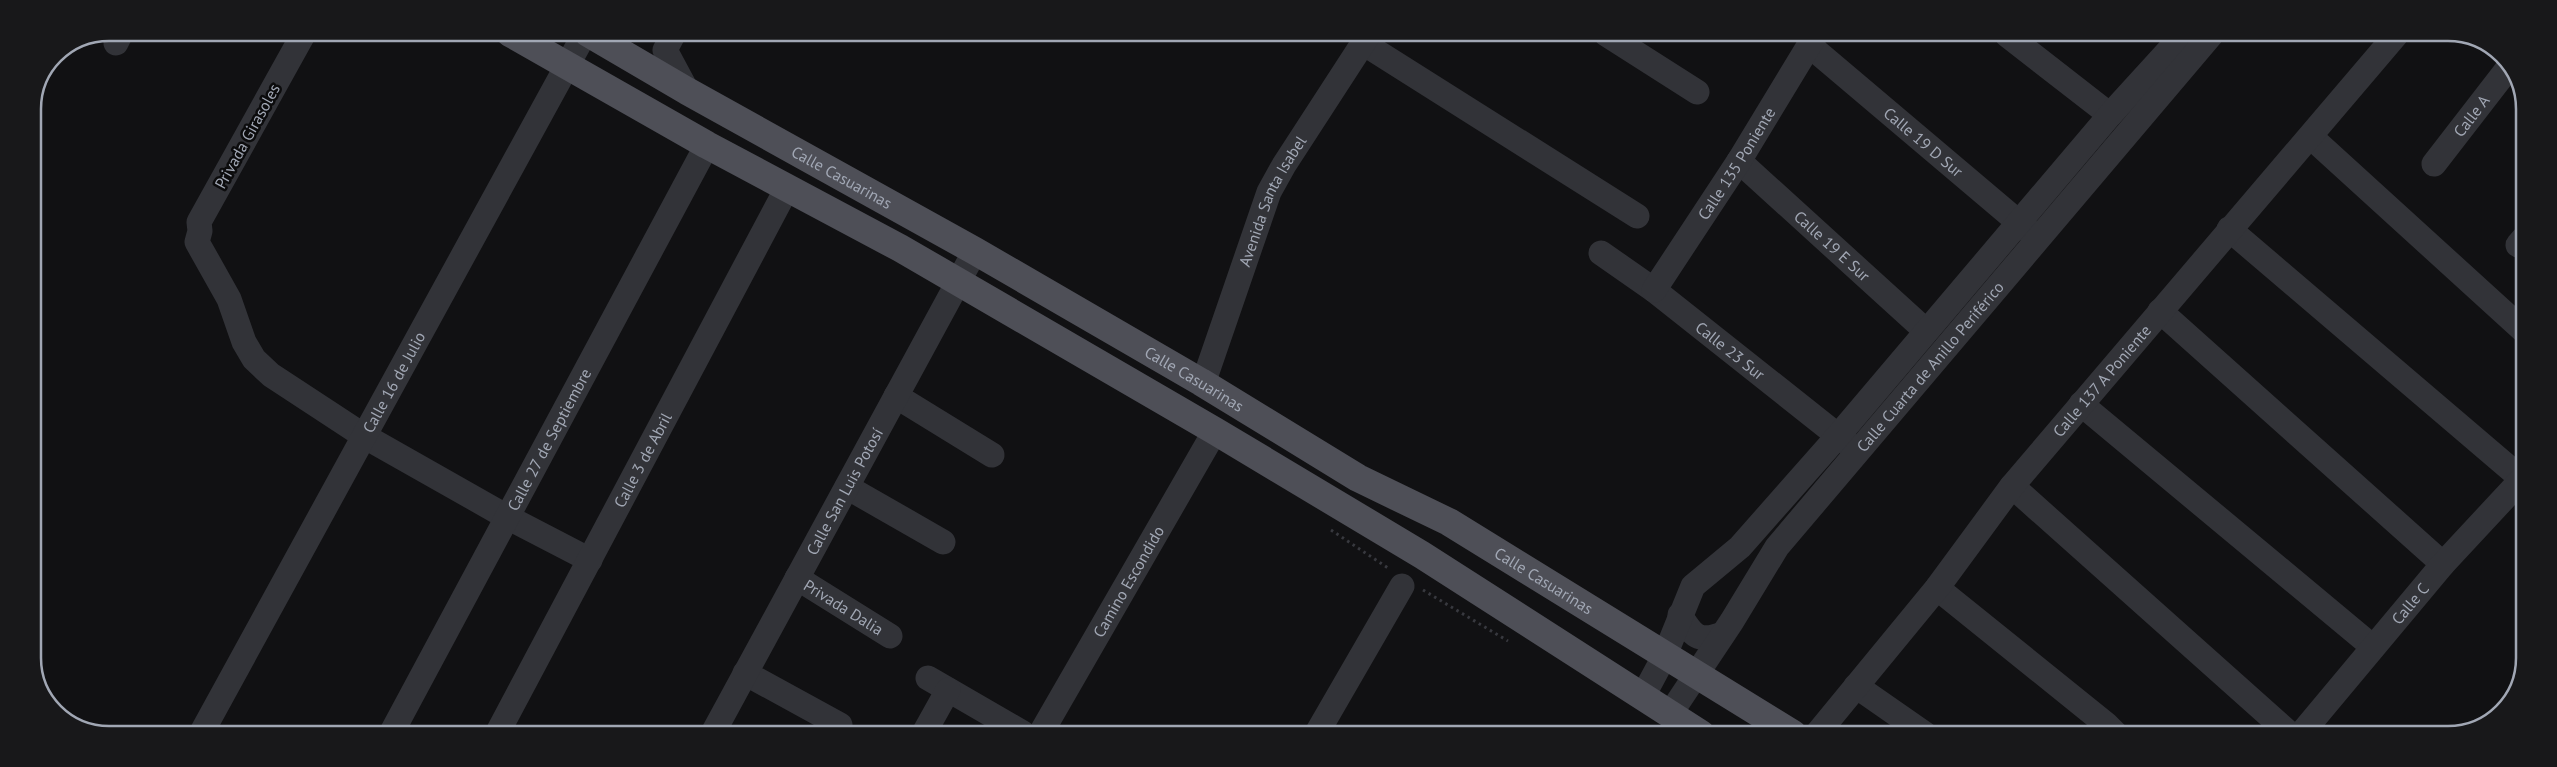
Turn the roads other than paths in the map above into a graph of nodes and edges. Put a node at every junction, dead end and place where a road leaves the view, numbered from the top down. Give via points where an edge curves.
1 (300, 41) edge
2 (524, 41) edge
3 (582, 41) edge
4 (601, 41) edge
5 (670, 41) edge
6 (1365, 41) edge
7 (1369, 41) edge
8 (1617, 41) edge
9 (1811, 41) edge
10 (1814, 41) edge
11 (2016, 41) edge
12 (2178, 41) edge
13 (2206, 41) edge
14 (2391, 41) edge
15 (567, 65) junction
16 (2505, 72) edge
17 (687, 91) junction
18 (1697, 92) dead end
19 (2110, 115) junction
20 (2311, 137) junction
21 (707, 145) junction
22 (1739, 161) junction
23 (2434, 164) dead end
24 (787, 188) junction
25 (1637, 216) dead end
26 (2018, 221) junction
27 (2229, 230) junction
28 (2038, 238) junction
29 (975, 251) junction
30 (1601, 253) dead end
31 (958, 282) junction
32 (1654, 290) junction
33 (2160, 311) junction
34 (2516, 324) edge
35 (1926, 331) junction
36 (1201, 382) junction
37 (896, 396) junction
38 (2081, 404) junction
39 (1215, 431) junction
40 (364, 436) junction
41 (1838, 436) junction
42 (1858, 451) junction
43 (992, 456) dead end
44 (2516, 474) edge
45 (2516, 485) edge
46 (2012, 486) junction
47 (847, 487) junction
48 (507, 517) junction
49 (943, 542) dead end
50 (590, 560) junction
51 (2443, 564) junction
52 (1709, 572) junction
53 (797, 578) junction
54 (1402, 586) dead end
55 (1937, 588) junction
56 (1741, 607) junction
57 (1680, 615) junction
58 (1723, 634) junction
59 (890, 636) dead end
60 (2373, 647) junction
61 (1665, 654) junction
62 (746, 673) junction
63 (1696, 674) junction
64 (1856, 686) junction
65 (1643, 696) junction
66 (1670, 714) junction
67 (840, 725) dead end
68 (205, 726) edge
69 (395, 726) edge
70 (501, 726) edge
71 (717, 726) edge
72 (926, 726) edge
73 (1011, 726) edge
74 (1045, 726) edge
75 (1321, 726) edge
76 (1689, 726) edge
77 (1779, 726) edge
78 (1824, 726) edge
79 (1914, 726) edge
80 (2108, 726) edge
81 (2281, 726) edge
82 (2308, 726) edge

1 - 40 street, Privada Girasoles via 199,222 197,242 228,299 254,360 271,375
2 - 15 main road
3 - 15 street, Calle 16 de Julio
4 - 17 main road, Calle Casuarinas
5 - 17 street via 665,50
6 - 36 street, Avenida Santa Isabel via 1269,192
7 - 25 street
8 - 18 street
9 - 22 street, Calle 135 Poniente
10 - 26 street, Calle 19 D Sur
11 - 19 street
12 - 19 street, Calle Cuarta de Anillo Periférico
13 - 28 street, Calle Cuarta de Anillo Periférico
14 - 20 street, Calle 137 A Poniente
15 - 21 main road
15 - 40 street, Calle 16 de Julio
16 - 23 street, Calle A
17 - 29 main road, Calle Casuarinas
19 - 26 street, Calle Cuarta de Anillo Periférico
20 - 27 street, Calle 137 A Poniente
20 - 34 street
21 - 24 main road
21 - 48 street, Calle 27 de Septiembre
22 - 32 street, Calle 135 Poniente
22 - 35 street, Calle 19 E Sur
24 - 31 main road
24 - 50 street, Calle 3 de Abril
26 - 28 street, Calle 19 D Sur
26 - 35 street, Calle Cuarta de Anillo Periférico
27 - 33 street, Calle 137 A Poniente
27 - 44 street
28 - 42 street, Calle Cuarta de Anillo Periférico
29 - 31 street, Calle San Luis Potosí
29 - 36 main road, Calle Casuarinas
30 - 32 street, Calle 23 Sur
31 - 37 street, Calle San Luis Potosí
31 - 39 main road
32 - 41 street, Calle 23 Sur
33 - 38 street, Calle 137 A Poniente
33 - 51 street
35 - 41 street, Calle Cuarta de Anillo Periférico
36 - 61 main road, Calle Casuarinas via 1358,478 1449,522
37 - 43 street
37 - 47 street, Calle San Luis Potosí
38 - 46 street, Calle 137 A Poniente
38 - 60 street
39 - 65 main road via 1422,555
39 - 74 street, Camino Escondido
40 - 48 street
40 - 68 street, Calle 16 de Julio
41 - 42 street, Calle 23 Sur
41 - 52 street, Calle Cuarta de Anillo Periférico via 1740,547
42 - 56 street, Calle Cuarta de Anillo Periférico via 1777,547
45 - 51 street, Calle C
46 - 55 street, Calle 137 A Poniente
46 - 81 street
47 - 49 street
47 - 53 street, Calle San Luis Potosí
48 - 50 street
48 - 69 street, Calle 27 de Septiembre
50 - 70 street, Calle 3 de Abril
51 - 60 street, Calle C
52 - 56 street via 1732,577 1742,593
52 - 57 street, Calle Cuarta de Anillo Periférico via 1693,586
53 - 59 street, Privada Dalia
53 - 62 street, Calle San Luis Potosí
54 - 75 street
55 - 64 street, Calle 137 A Poniente
55 - 80 street
56 - 58 street, Calle Cuarta de Anillo Periférico
57 - 58 street via 1700,638 1710,639
57 - 61 street, Calle Cuarta de Anillo Periférico
58 - 63 street, Calle Cuarta de Anillo Periférico
60 - 82 street, Calle C
61 - 63 main road, Calle Casuarinas
61 - 65 street, Calle Cuarta de Anillo Periférico
62 - 67 street
62 - 71 street, Calle San Luis Potosí
63 - 66 street, Calle Cuarta de Anillo Periférico
63 - 77 main road, Calle Casuarinas
64 - 78 street, Calle 137 A Poniente
64 - 79 street
65 - 66 main road
66 - 76 main road
72 - 73 street via 938,684

